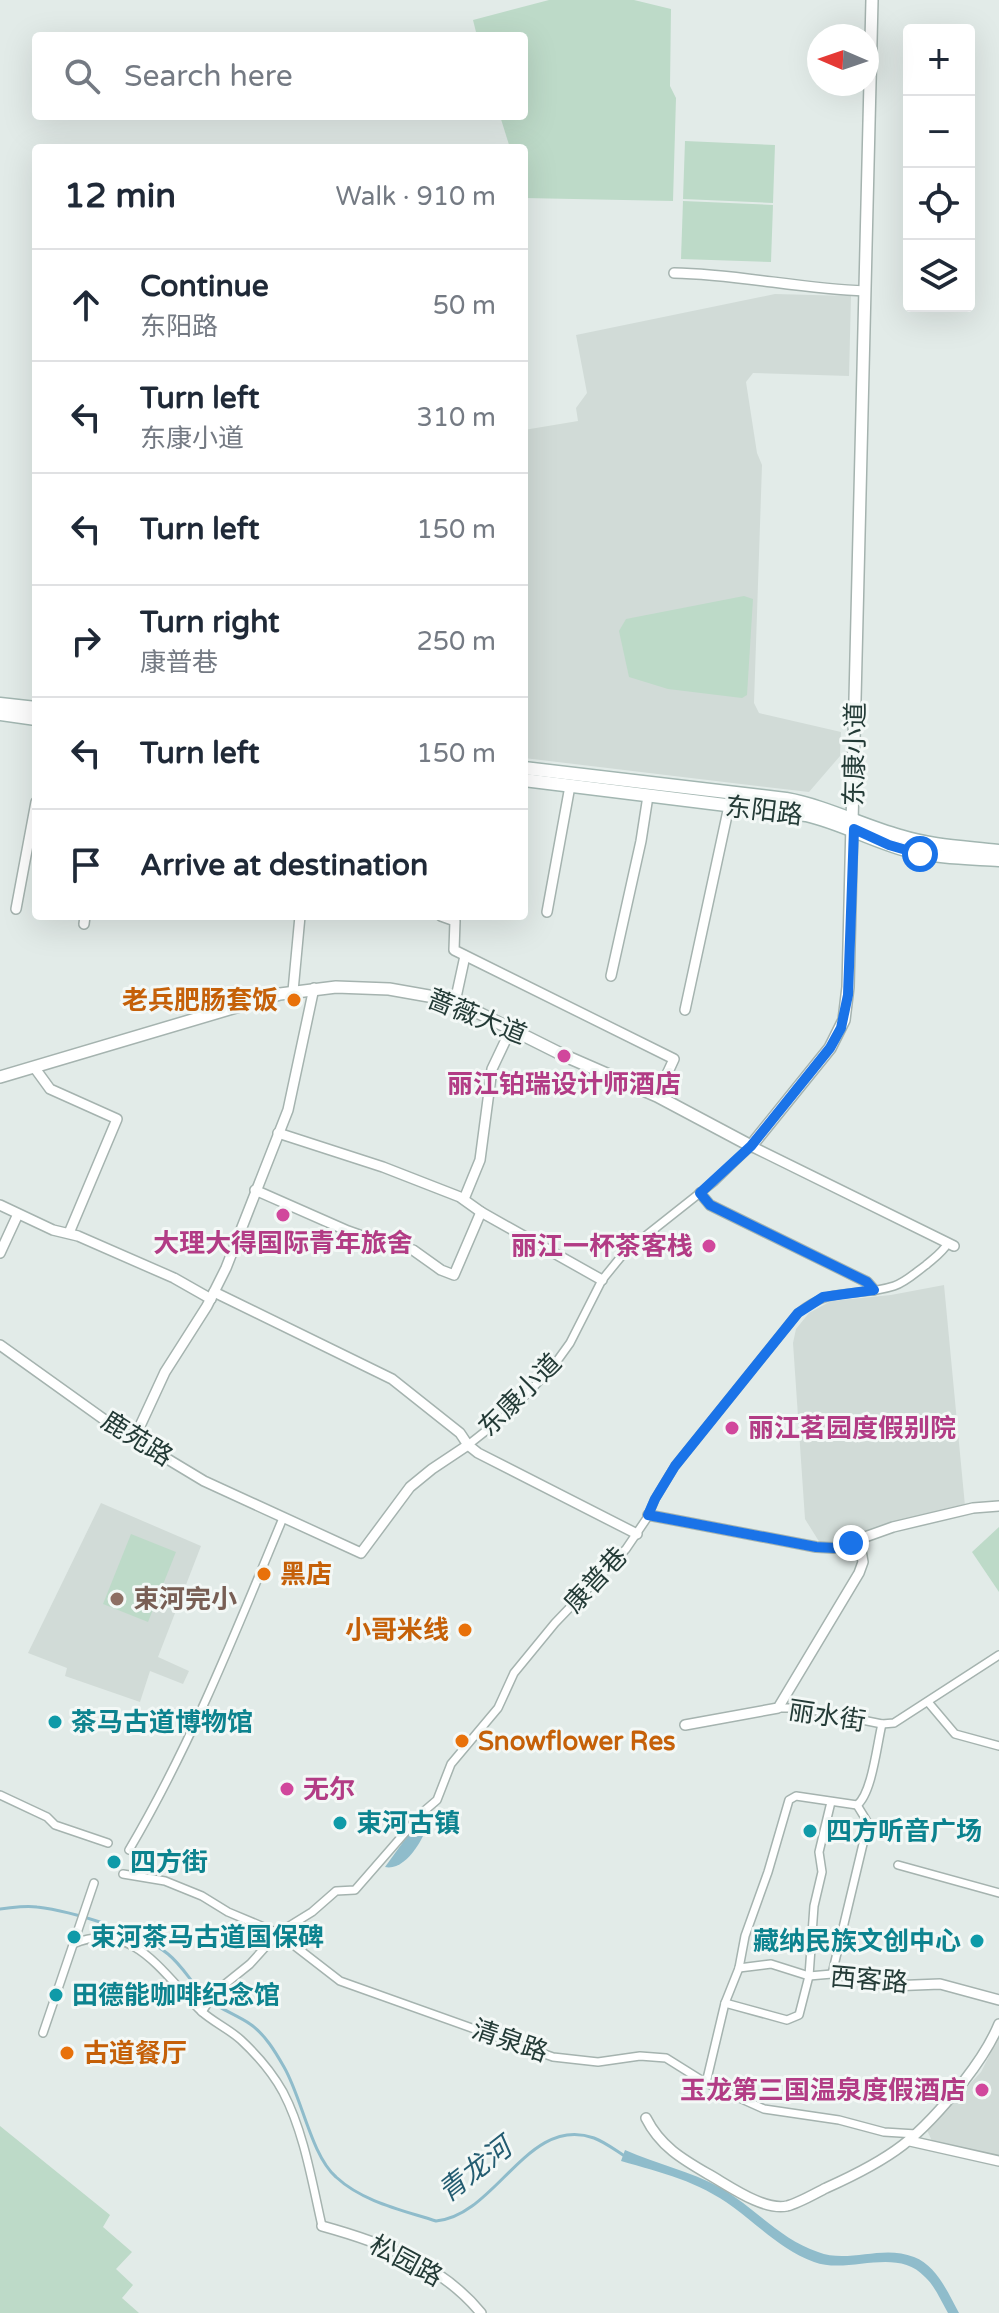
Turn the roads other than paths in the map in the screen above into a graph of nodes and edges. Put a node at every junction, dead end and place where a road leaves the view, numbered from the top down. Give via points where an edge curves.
1 (872, 0) edge
2 (674, 273) dead end
3 (865, 291) junction
4 (0, 704) edge
5 (32, 708) edge
6 (0, 714) edge
7 (32, 718) edge
8 (528, 768) edge
9 (528, 781) edge
10 (570, 786) junction
11 (648, 796) junction
12 (729, 806) junction
13 (32, 823) edge
14 (854, 825) junction
15 (999, 851) edge
16 (999, 860) edge
17 (16, 909) dead end
18 (547, 912) dead end
19 (300, 920) edge
20 (452, 920) edge
21 (465, 956) junction
22 (611, 976) dead end
23 (314, 988) junction
24 (293, 991) junction
25 (455, 1002) junction
26 (685, 1010) dead end
27 (511, 1029) junction
28 (34, 1067) junction
29 (0, 1077) edge
30 (657, 1096) junction
31 (278, 1133) junction
32 (751, 1146) junction
33 (255, 1190) junction
34 (700, 1193) junction
35 (464, 1199) junction
36 (0, 1205) edge
37 (481, 1212) junction
38 (18, 1214) junction
39 (69, 1233) junction
40 (951, 1244) joint
41 (0, 1253) edge
42 (602, 1280) junction
43 (874, 1290) junction
44 (213, 1296) junction
45 (0, 1345) edge
46 (134, 1439) junction
47 (468, 1445) junction
48 (999, 1506) edge
49 (648, 1515) junction
50 (283, 1518) junction
51 (637, 1534) junction
52 (859, 1539) junction
53 (361, 1553) joint
54 (999, 1655) edge
55 (928, 1702) junction
56 (778, 1708) junction
57 (882, 1724) junction
58 (685, 1725) dead end
59 (999, 1746) edge
60 (0, 1795) edge
61 (831, 1802) junction
62 (857, 1805) junction
63 (108, 1843) dead end
64 (129, 1850) dead end
65 (898, 1865) dead end
66 (123, 1874) dead end
67 (94, 1883) dead end
68 (999, 1893) edge
69 (278, 1933) junction
70 (74, 1940) junction
71 (739, 1968) junction
72 (832, 1974) junction
73 (809, 1976) junction
74 (890, 1986) joint
75 (999, 2000) edge
76 (725, 2003) junction
77 (204, 2009) junction
78 (999, 2024) edge
79 (43, 2033) dead end
80 (706, 2083) junction
81 (646, 2118) dead end
82 (914, 2138) junction
83 (999, 2161) edge
84 (322, 2226) joint
85 (481, 2313) edge

1 - 3 street, 东康小道
2 - 3 street
3 - 14 street, 东康小道
4 - 5 main road
6 - 7 main road
8 - 14 main road, 东阳路 via 786,799
9 - 10 main road, 东阳路
10 - 11 main road, 东阳路
10 - 18 street
11 - 12 main road, 东阳路
11 - 22 street
12 - 14 main road, 东阳路
12 - 26 street
13 - 17 street
14 - 15 main road, 东阳路 via 929,843
14 - 16 main road, 东阳路 via 889,845 920,854
14 - 32 street, 东康小道 via 844,1020 830,1048
19 - 24 street
20 - 21 street via 454,950
21 - 25 street
21 - 30 street via 674,1059
23 - 24 street, 蔷薇大道
23 - 25 street, 蔷薇大道 via 389,989
23 - 31 street via 288,1110
24 - 28 street, 蔷薇大道
25 - 27 street, 蔷薇大道
27 - 30 street, 蔷薇大道
27 - 35 street via 492,1069 480,1160
28 - 29 street, 蔷薇大道
28 - 39 street via 50,1089 117,1119
30 - 32 street, 蔷薇大道
31 - 33 street
31 - 35 street
32 - 34 street, 东康小道
32 - 40 street
33 - 37 street via 348,1231 413,1250 454,1275
33 - 44 street
34 - 42 street, 东康小道 via 632,1246
34 - 43 street via 710,1205
35 - 37 street
36 - 38 street
37 - 42 street
38 - 39 street
38 - 41 street
39 - 44 street
40 - 43 street, 康普巷 via 904,1281
42 - 47 street, 东康小道 via 552,1368
43 - 49 street, 康普巷 via 823,1297 798,1313 675,1466
44 - 46 street via 165,1372
44 - 47 street via 392,1379
45 - 46 street, 鹿苑路
46 - 50 street, 鹿苑路 via 204,1481
47 - 51 street
47 - 53 street, 东康小道 via 410,1487
48 - 52 street via 973,1508
49 - 51 street, 康普巷
49 - 52 street via 816,1547 834,1548
50 - 53 street, 鹿苑路
50 - 64 street via 205,1702
51 - 69 street, 康普巷 via 514,1673 498,1708 451,1764 437,1800 355,1890 336,1891
52 - 56 street via 859,1573
54 - 55 street, 丽水街
55 - 57 street, 丽水街 via 894,1723
55 - 59 street via 955,1734
56 - 57 street, 丽水街
56 - 58 street, 丽水街
57 - 62 street via 865,1796
60 - 63 street via 55,1825
61 - 62 street
61 - 71 street via 796,1796 789,1800
61 - 73 street via 819,1852 822,1872
62 - 72 street via 868,1823
65 - 68 street
66 - 69 street, 清泉路 via 165,1881
67 - 70 street
69 - 77 street, 康普巷
69 - 80 street, 清泉路 via 340,1981 553,2057 598,2062 666,2058
70 - 77 street via 116,1939 135,1948
70 - 79 street
71 - 73 street, 西客路 via 771,1964
71 - 76 street
72 - 73 street, 西客路
72 - 74 street, 西客路
73 - 76 street via 794,2019
74 - 75 street, 西客路 via 940,1984
76 - 80 street
77 - 84 street via 242,2041 281,2089
78 - 82 street via 979,2063
80 - 82 street, 清泉路 via 764,2109
81 - 82 street via 663,2144 682,2159 754,2200 786,2206 856,2174
82 - 83 street
84 - 85 street, 松园路 via 408,2257 456,2288

